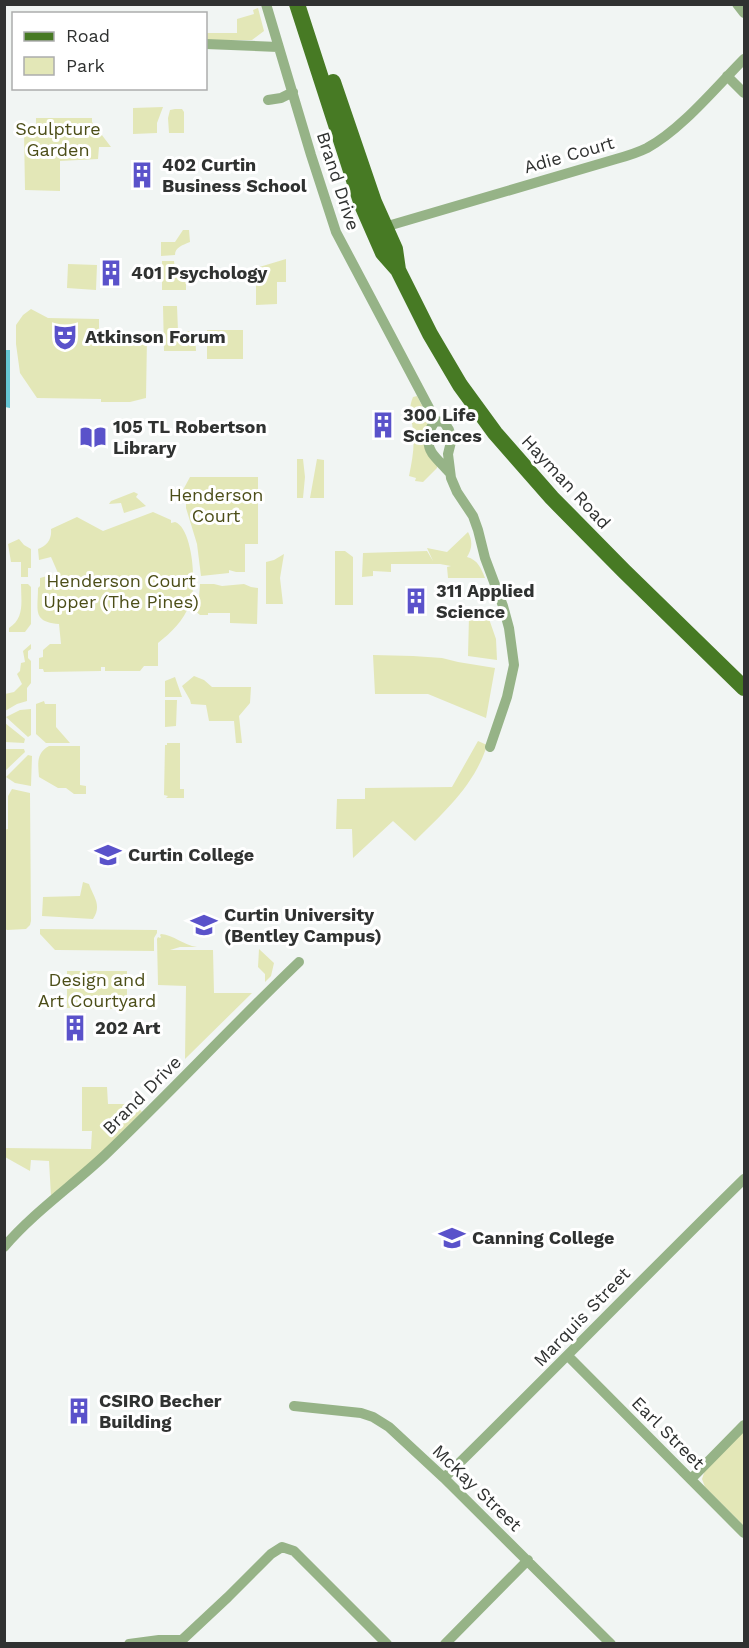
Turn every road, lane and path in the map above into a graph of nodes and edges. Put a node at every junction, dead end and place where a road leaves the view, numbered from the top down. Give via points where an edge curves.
1 (266, 4) edge
2 (297, 4) edge
3 (306, 4) edge
4 (737, 4) edge
5 (744, 13) edge
6 (207, 44) edge
7 (278, 47) junction
8 (744, 58) edge
9 (727, 76) junction
10 (293, 92) junction
11 (744, 93) edge
12 (268, 100) dead end
13 (379, 229) junction
14 (436, 421) junction
15 (448, 453) junction
16 (435, 456) junction
17 (449, 472) junction
18 (744, 688) edge
19 (490, 747) dead end
20 (299, 962) dead end
21 (744, 1179) edge
22 (4, 1247) edge
23 (568, 1356) junction
24 (294, 1406) dead end
25 (744, 1425) edge
26 (444, 1478) junction
27 (691, 1479) junction
28 (744, 1533) edge
29 (528, 1560) junction
30 (180, 1642) edge
31 (129, 1644) edge
32 (387, 1644) edge
33 (446, 1644) edge
34 (611, 1644) edge

1 - 7 street, Brand Drive
2 - 13 main road, Hayman Road via 362,206
3 - 13 main road, Hayman Road via 374,202
4 - 5 street
6 - 7 street
7 - 10 street, Brand Drive
8 - 9 street, Adie Court
9 - 11 street
9 - 13 street, Adie Court via 679,124 646,148
10 - 12 street
10 - 14 street, Brand Drive via 336,232
13 - 18 main road, Hayman Road via 395,249 398,270 430,334 460,385 495,432 607,555
14 - 15 street, Brand Drive via 444,422 449,430
14 - 16 street via 429,439
15 - 16 street via 443,458
15 - 17 street, Brand Drive
16 - 17 street, Brand Drive
17 - 19 street, Brand Drive via 476,523 509,628 514,665
20 - 22 street, Brand Drive via 105,1155 29,1220
21 - 23 street, Marquis Street
23 - 26 street, Marquis Street
23 - 27 street, Earl Street
24 - 26 street, McKay Street via 373,1417
25 - 27 street
26 - 29 street, McKay Street
27 - 28 street, Earl Street
29 - 33 street
29 - 34 street, McKay Street
30 - 31 street
30 - 32 street via 282,1547 294,1551

